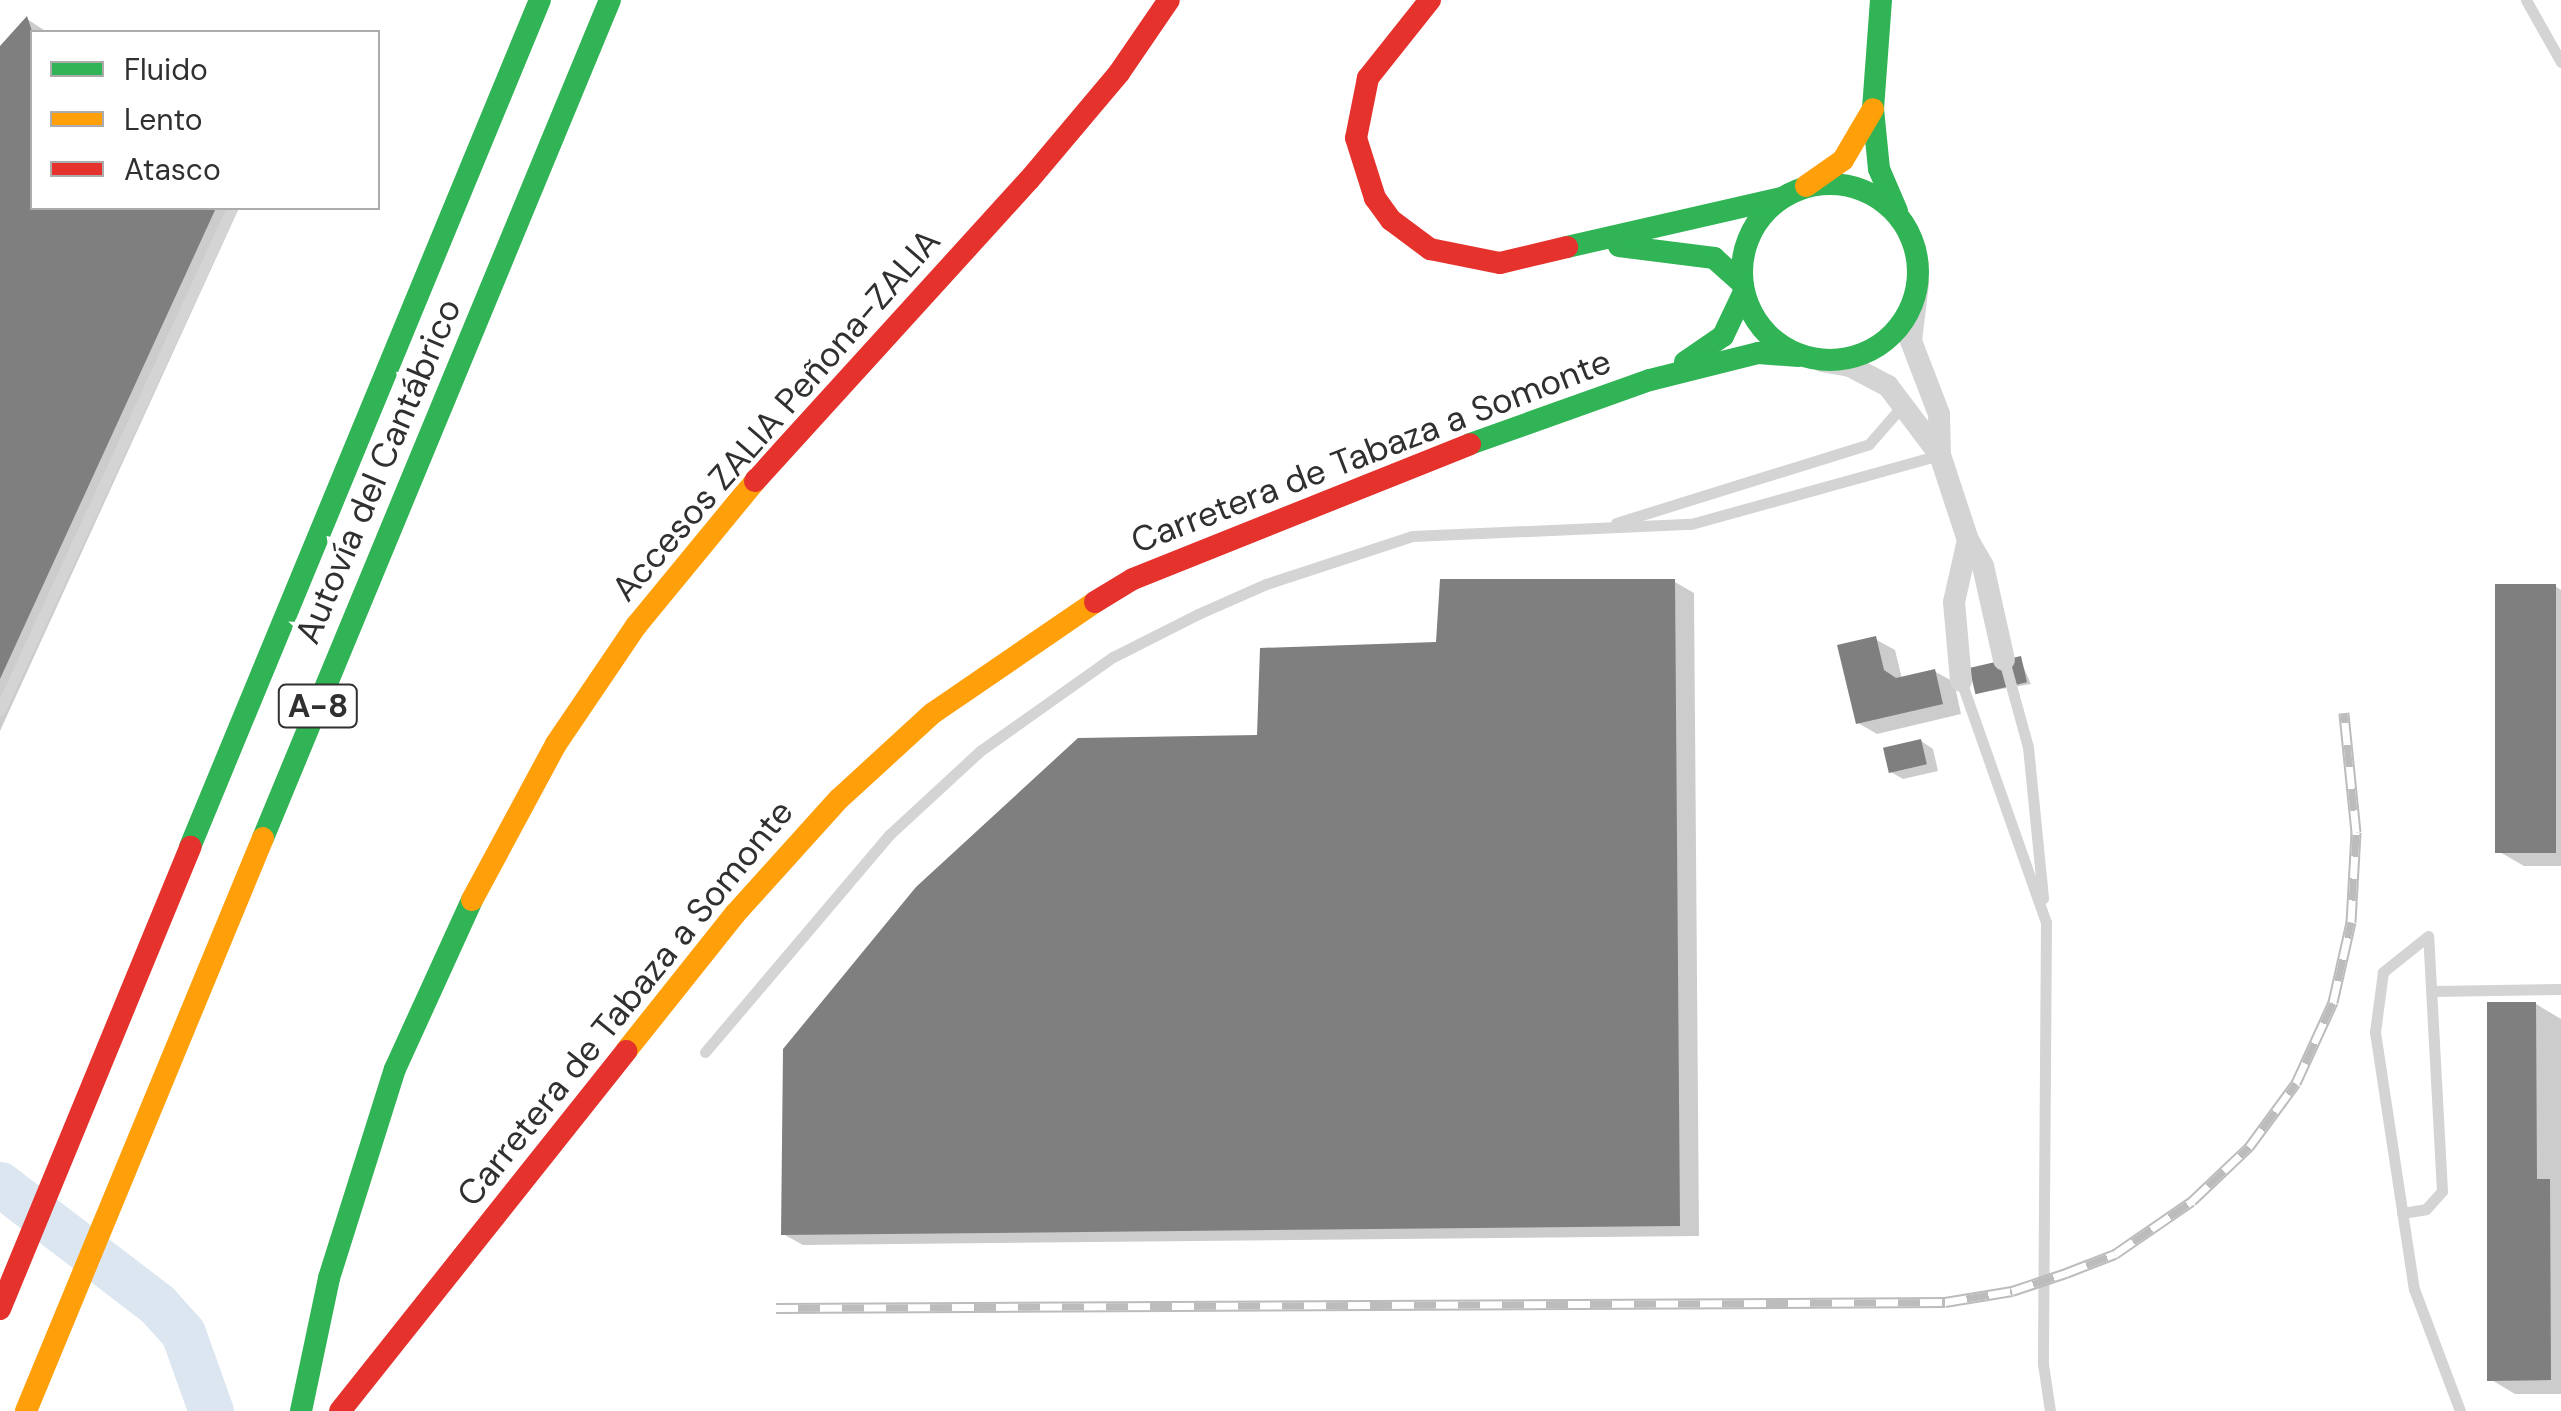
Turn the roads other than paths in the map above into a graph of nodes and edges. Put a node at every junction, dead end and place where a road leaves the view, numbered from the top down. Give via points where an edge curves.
1 (540, 0) edge
2 (610, 0) edge
3 (1169, 0) edge
4 (1430, 0) edge
5 (1881, 0) edge
6 (2526, 0) edge
7 (2561, 62) edge
8 (1873, 109) junction
9 (1806, 186) junction
10 (1781, 198) junction
11 (231, 210) edge
12 (1906, 226) junction
13 (1600, 244) junction
14 (1918, 283) junction
15 (1743, 288) junction
16 (1811, 358) junction
17 (1650, 380) junction
18 (1905, 402) junction
19 (1940, 455) junction
20 (1601, 528) junction
21 (1968, 540) junction
22 (2004, 660) joint
23 (1961, 682) joint
24 (0, 710) edge
25 (2046, 922) junction
26 (2561, 989) edge
27 (2433, 991) junction
28 (705, 1052) dead end
29 (2402, 1213) junction
30 (0, 1309) edge
31 (26, 1411) edge
32 (301, 1411) edge
33 (340, 1411) edge
34 (2050, 1411) edge
35 (2460, 1411) edge

1 - 30 main road, Autovía del Cantábrico / A-8
2 - 31 main road, Autovía del Cantábrico / A-8
3 - 32 main road, Accesos ZALIA Peñona-ZALIA via 1029,180 739,499 636,626 556,744 442,956 394,1069 329,1278
4 - 13 main road via 1368,78 1356,138 1375,198 1411,237 1472,262
5 - 8 main road
6 - 7 lane
8 - 9 main road via 1843,160
8 - 12 main road via 1879,169
9 - 10 main road
9 - 12 main road via 1862,189
10 - 13 main road
10 - 15 main road via 1747,239
11 - 24 lane
12 - 14 main road
13 - 15 main road via 1714,258
14 - 16 main road via 1892,335 1868,352
14 - 19 street via 1911,341 1939,414
15 - 16 main road via 1763,331
15 - 17 main road, Carretera de Tabaza a Somonte via 1733,322 1711,349
16 - 17 main road, Carretera de Tabaza a Somonte via 1758,352
16 - 18 street via 1870,374
17 - 33 main road, Carretera de Tabaza a Somonte via 1407,467 1133,579 1036,636 933,713 839,799 735,914
18 - 19 street
18 - 20 lane via 1869,444
19 - 20 lane via 1691,524
19 - 21 street
20 - 28 lane via 1412,536 1266,584 1113,658 980,751 889,835
21 - 22 street via 1983,566
21 - 23 street via 1954,602
22 - 25 lane via 2028,747
23 - 25 lane
25 - 34 lane via 2044,1364
26 - 27 lane
27 - 29 lane via 2442,1191 2426,1209
27 - 29 lane via 2428,936 2383,972 2376,1000
29 - 35 lane via 2414,1289

